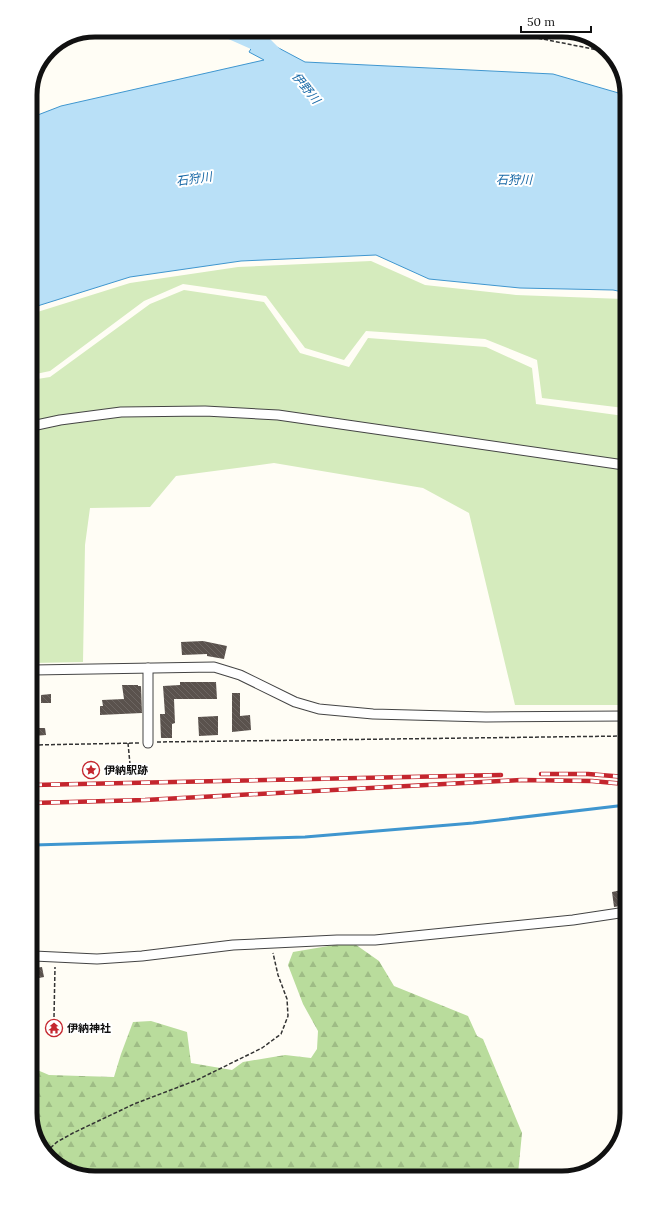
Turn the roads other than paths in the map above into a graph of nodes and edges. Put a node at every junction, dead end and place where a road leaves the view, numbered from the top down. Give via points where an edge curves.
1 (37, 425) edge
2 (620, 465) edge
3 (148, 668) junction
4 (37, 670) edge
5 (620, 716) edge
6 (148, 743) road end
7 (620, 913) edge
8 (37, 956) edge

1 - 2 street via 121,412 204,411 270,415
3 - 4 street
3 - 5 street via 214,667 240,675 295,702 319,709 373,714 486,717
3 - 6 street
7 - 8 street via 375,940 233,945 97,959

